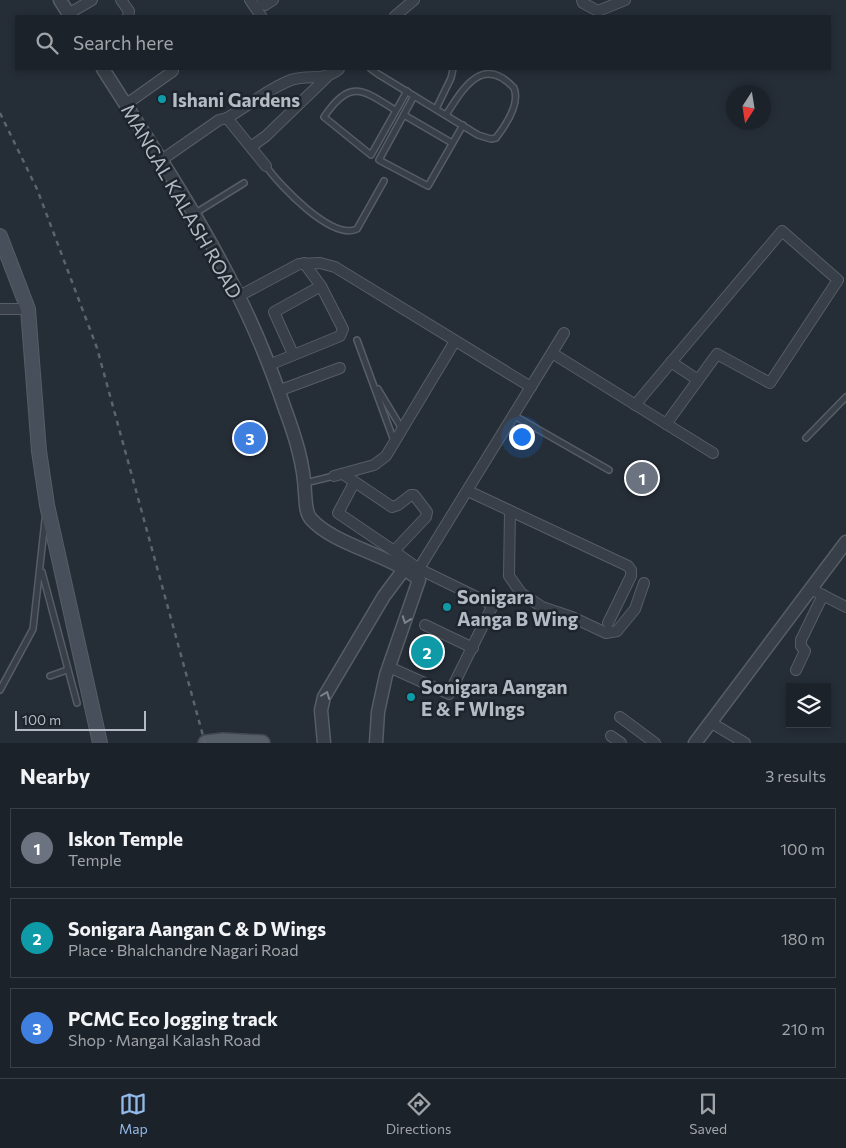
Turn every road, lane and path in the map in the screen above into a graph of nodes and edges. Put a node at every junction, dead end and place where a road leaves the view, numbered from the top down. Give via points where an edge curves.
1 (60, 0) edge
2 (92, 0) edge
3 (121, 0) edge
4 (414, 0) edge
5 (582, 0) edge
6 (626, 0) edge
7 (69, 15) edge
8 (128, 15) edge
9 (397, 15) edge
10 (104, 70) edge
11 (338, 70) edge
12 (372, 70) edge
13 (382, 70) edge
14 (453, 70) edge
15 (173, 71) dead end
16 (300, 73) edge
17 (378, 74) junction
18 (327, 77) junction
19 (407, 91) junction
20 (414, 96) junction
21 (126, 105) junction
22 (436, 109) junction
23 (396, 110) junction
24 (404, 115) junction
25 (446, 115) junction
26 (227, 118) junction
27 (463, 126) junction
28 (452, 143) junction
29 (252, 146) junction
30 (160, 161) junction
31 (266, 166) joint
32 (384, 181) dead end
33 (244, 183) dead end
34 (194, 214) junction
35 (0, 236) edge
36 (304, 263) junction
37 (321, 286) junction
38 (238, 296) junction
39 (28, 309) junction
40 (0, 310) edge
41 (564, 333) dead end
42 (357, 340) dead end
43 (455, 341) junction
44 (552, 353) junction
45 (293, 354) junction
46 (671, 362) junction
47 (269, 365) junction
48 (340, 368) dead end
49 (698, 380) junction
50 (531, 387) junction
51 (378, 389) dead end
52 (278, 390) junction
53 (846, 397) edge
54 (635, 405) junction
55 (513, 416) junction
56 (666, 424) junction
57 (402, 430) junction
58 (806, 438) dead end
59 (395, 443) junction
60 (713, 453) dead end
61 (609, 470) dead end
62 (338, 475) junction
63 (305, 483) junction
64 (354, 483) junction
65 (468, 491) junction
66 (47, 505) junction
67 (510, 511) junction
68 (846, 542) edge
69 (394, 551) junction
70 (40, 566) junction
71 (413, 571) junction
72 (644, 583) dead end
73 (812, 587) junction
74 (824, 595) junction
75 (846, 606) edge
76 (608, 623) dead end
77 (425, 624) dead end
78 (472, 648) junction
79 (390, 667) junction
80 (67, 670) junction
81 (796, 670) dead end
82 (50, 676) dead end
83 (0, 690) edge
84 (84, 704) junction
85 (620, 717) dead end
86 (710, 722) junction
87 (611, 736) dead end
88 (100, 743) edge
89 (206, 743) edge
90 (262, 743) edge
91 (324, 743) edge
92 (376, 743) edge
93 (621, 743) edge
94 (655, 743) edge
95 (695, 743) edge
96 (745, 743) edge

1 - 7 street
2 - 7 street
3 - 8 street
4 - 9 street
5 - 6 street via 598,12
10 - 21 street, MANGAL KALASH ROAD
11 - 18 street
12 - 17 lane
13 - 17 lane
14 - 22 lane
15 - 21 street
16 - 18 street
16 - 26 street
17 - 19 lane
18 - 29 street
19 - 20 lane
19 - 23 lane
20 - 22 lane
20 - 24 lane
21 - 30 street, MANGAL KALASH ROAD
22 - 25 lane
23 - 23 lane via 370,155 324,117 339,97 352,90 367,92
24 - 28 lane
24 - 28 lane via 379,160 428,186
25 - 27 lane
25 - 27 lane via 462,90 484,73 501,76 514,88 516,101 496,138 485,138
26 - 29 street
26 - 30 street via 219,120
27 - 28 lane
29 - 31 street
30 - 34 street, MANGAL KALASH ROAD
31 - 32 lane via 312,213 347,231 357,229
33 - 34 lane
34 - 38 street, MANGAL KALASH ROAD
35 - 39 main road
36 - 37 street
36 - 38 street
36 - 43 street via 335,267
37 - 45 street via 274,312
37 - 45 street via 343,329 342,333
38 - 47 street, MANGAL KALASH ROAD
39 - 40 street
39 - 66 main road via 39,451
41 - 44 street
42 - 59 lane
43 - 50 street
43 - 57 street
44 - 50 street
44 - 54 street
45 - 47 street
46 - 49 street
46 - 49 street via 782,231 838,280 770,384 717,354
46 - 54 street
47 - 52 street, MANGAL KALASH ROAD
48 - 52 street
49 - 56 street
50 - 55 street
51 - 57 lane
52 - 63 street, MANGAL KALASH ROAD via 295,438
53 - 58 lane
54 - 56 street
55 - 61 lane
55 - 65 street
56 - 60 street
57 - 59 street
59 - 62 street via 386,456 374,464
62 - 63 lane
62 - 64 street
63 - 71 street, MANGAL KALASH ROAD via 306,508 312,520 339,537
64 - 69 street via 338,513
64 - 69 street via 392,507 414,495 427,512
65 - 67 street
65 - 71 street
66 - 70 lane
66 - 84 main road via 76,624
67 - 72 street via 508,576 521,593 542,606 606,633 617,631 635,609
67 - 76 street via 632,570
68 - 73 street
69 - 71 street
70 - 80 lane
70 - 83 lane via 33,629
71 - 78 street via 493,605
71 -> 79 street via 419,580 418,586
91 -> 71 street via 321,710 324,697 384,596
73 - 74 street
73 - 75 street
73 - 86 street
74 - 75 street
74 - 81 street via 800,640 805,651
77 - 78 street
78 - 79 street via 449,694
79 - 92 street via 378,712
80 - 82 lane
80 - 84 lane
84 - 88 main road
85 - 94 street
86 - 95 street
86 - 96 street
87 - 93 street
89 - 90 main road

